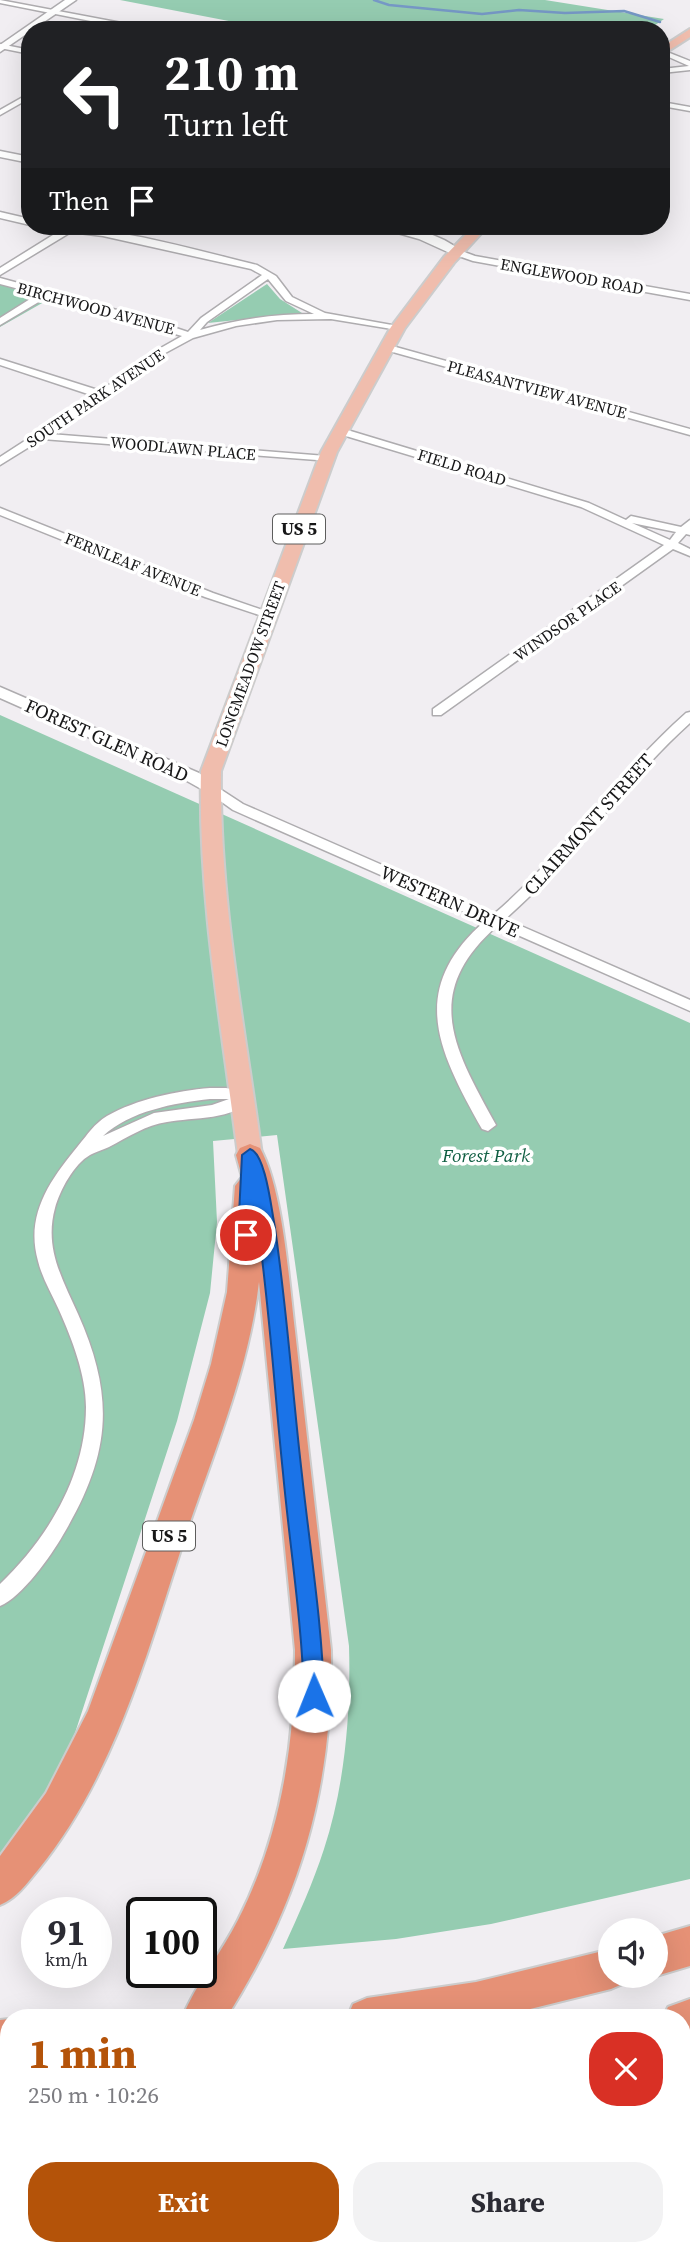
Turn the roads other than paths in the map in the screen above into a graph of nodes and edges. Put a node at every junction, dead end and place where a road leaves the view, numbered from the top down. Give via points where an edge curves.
1 (71, 0) edge
2 (0, 1) edge
3 (54, 12) junction
4 (40, 21) edge
5 (101, 21) edge
6 (690, 32) edge
7 (21, 34) edge
8 (670, 46) edge
9 (1, 47) edge
10 (21, 50) edge
11 (670, 56) edge
12 (690, 66) edge
13 (670, 70) edge
14 (21, 100) edge
15 (670, 105) edge
16 (690, 109) edge
17 (0, 113) edge
18 (0, 154) edge
19 (21, 158) edge
20 (0, 215) edge
21 (21, 220) edge
22 (60, 235) edge
23 (74, 235) edge
24 (419, 235) edge
25 (472, 235) edge
26 (456, 252) junction
27 (0, 272) edge
28 (268, 275) junction
29 (0, 281) edge
30 (45, 294) junction
31 (690, 297) edge
32 (331, 316) junction
33 (0, 322) edge
34 (398, 327) junction
35 (190, 336) junction
36 (385, 346) junction
37 (0, 362) edge
38 (102, 395) junction
39 (340, 431) junction
40 (690, 432) edge
41 (40, 436) junction
42 (2, 458) edge
43 (326, 459) junction
44 (585, 505) junction
45 (0, 511) edge
46 (688, 528) edge
47 (671, 545) junction
48 (690, 553) edge
49 (268, 614) junction
50 (0, 692) edge
51 (437, 712) dead end
52 (690, 716) edge
53 (212, 790) junction
54 (490, 927) junction
55 (690, 1006) edge
56 (244, 1097) junction
57 (488, 1125) dead end
58 (250, 1155) junction
59 (0, 1597) edge
60 (0, 1885) edge
61 (690, 1946) edge
62 (668, 1952) edge
63 (598, 1972) edge
64 (207, 2009) edge
65 (428, 2009) edge

1 - 3 street
2 - 3 street
3 - 4 street
3 - 5 street
6 - 8 main road
7 - 9 street
9 - 10 street
11 - 12 street
12 - 13 street
14 - 17 street
15 - 16 street
18 - 19 street
20 - 21 street
22 - 27 street
23 - 28 street via 225,270
24 - 26 street
25 - 26 main road, LONGMEADOW STREET / US 5
26 - 31 street, ENGLEWOOD ROAD
26 - 34 main road, LONGMEADOW STREET / US 5
28 - 32 street via 289,299
28 - 35 street, SOUTH PARK AVENUE via 204,320
29 - 30 street, BIRCHWOOD AVENUE
30 - 33 street
30 - 35 street, BIRCHWOOD AVENUE
32 - 34 street, SOUTH PARK AVENUE
32 - 35 street, SOUTH PARK AVENUE via 248,320
34 - 36 main road, LONGMEADOW STREET / US 5
35 - 38 street, SOUTH PARK AVENUE via 153,356
36 - 39 main road, LONGMEADOW STREET / US 5
36 - 40 street, PLEASANTVIEW AVENUE
37 - 38 street
38 - 41 street, SOUTH PARK AVENUE
39 - 43 main road, LONGMEADOW STREET / US 5
39 - 44 street, FIELD ROAD
41 - 42 street, SOUTH PARK AVENUE
41 - 43 street, WOODLAWN PLACE
43 - 49 main road, LONGMEADOW STREET / US 5
44 - 46 street, FIELD ROAD via 642,522
44 - 47 street, FIELD ROAD
45 - 49 street, FERNLEAF AVENUE
46 - 47 street, WINDSOR PLACE
47 - 48 street, FIELD ROAD
47 - 51 street, WINDSOR PLACE
49 - 53 main road, LONGMEADOW STREET / US 5 via 211,771
50 - 53 street, FOREST GLEN ROAD via 193,777
52 - 54 street, CLAIRMONT STREET
53 - 54 street, WESTERN DRIVE via 238,807
53 - 56 main road, LONGMEADOW STREET / US 5 via 216,892
54 - 55 street, WESTERN DRIVE
54 - 57 street, CLAIRMONT STREET via 454,967 444,1007 453,1057
56 - 58 main road, LONGMEADOW STREET / US 5
56 - 59 street via 224,1108 152,1119 83,1151 53,1189 45,1212 47,1269 75,1326 95,1404 94,1424 78,1486 58,1526 29,1568
58 - 60 highway, US 5 via 241,1303 200,1449 94,1744 49,1825
58 - 64 highway, US 5 via 273,1272 314,1681 312,1738 285,1853 255,1928
61 - 62 highway
63 - 65 highway

